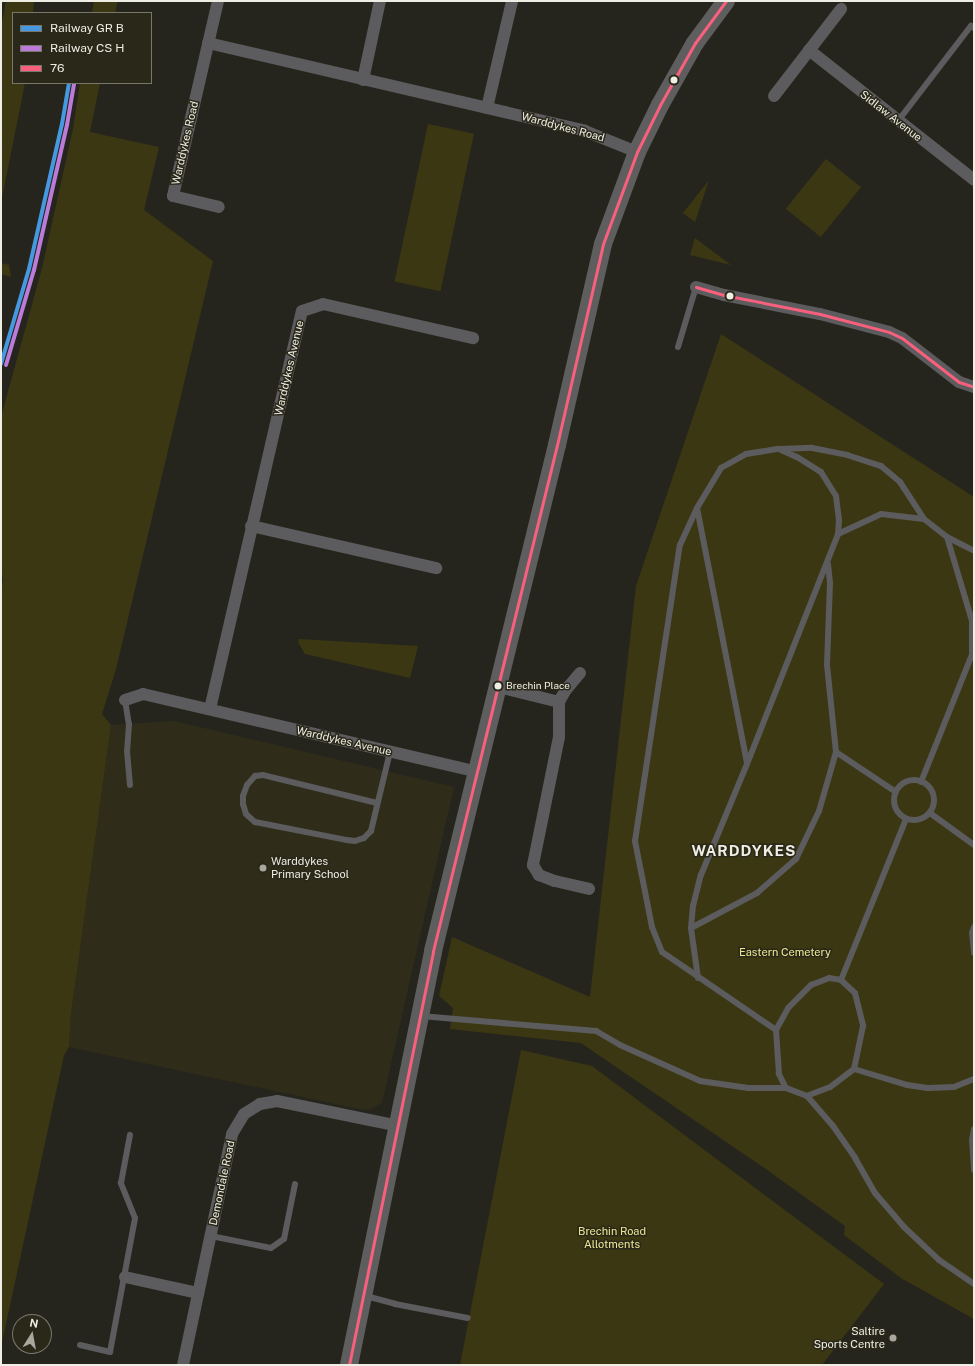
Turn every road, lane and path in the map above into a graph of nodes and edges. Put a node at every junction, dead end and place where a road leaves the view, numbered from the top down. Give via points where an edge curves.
1 (218, 1) edge
2 (380, 1) edge
3 (512, 1) edge
4 (726, 1) edge
5 (841, 9) dead end
6 (974, 28) edge
7 (208, 43) junction
8 (809, 50) junction
9 (363, 80) junction
10 (774, 96) dead end
11 (487, 108) junction
12 (898, 121) junction
13 (637, 152) junction
14 (974, 180) edge
15 (219, 207) dead end
16 (696, 287) joint
17 (473, 338) dead end
18 (678, 347) dead end
19 (974, 387) edge
20 (779, 449) junction
21 (697, 508) junction
22 (924, 519) junction
23 (251, 526) junction
24 (838, 534) junction
25 (947, 537) junction
26 (974, 551) edge
27 (828, 561) junction
28 (436, 568) dead end
29 (973, 652) edge
30 (580, 674) dead end
31 (498, 687) junction
32 (125, 700) joint
33 (559, 702) junction
34 (210, 709) junction
35 (390, 752) junction
36 (836, 752) junction
37 (748, 764) junction
38 (477, 772) junction
39 (921, 782) junction
40 (130, 786) dead end
41 (896, 792) junction
42 (377, 804) junction
43 (930, 813) junction
44 (906, 819) junction
45 (974, 845) edge
46 (589, 889) dead end
47 (691, 928) junction
48 (974, 928) edge
49 (974, 953) edge
50 (698, 978) junction
51 (842, 980) junction
52 (421, 1016) junction
53 (776, 1030) junction
54 (854, 1069) junction
55 (974, 1079) edge
56 (786, 1088) junction
57 (807, 1096) junction
58 (399, 1126) junction
59 (974, 1129) edge
60 (130, 1135) dead end
61 (974, 1170) edge
62 (295, 1184) dead end
63 (211, 1236) junction
64 (125, 1277) junction
65 (974, 1284) edge
66 (198, 1293) junction
67 (364, 1295) junction
68 (468, 1318) dead end
69 (80, 1345) dead end
70 (183, 1365) edge
71 (349, 1365) edge

1 - 7 street, Warddykes Road
2 - 9 street
3 - 11 street
4 - 13 street via 695,43
5 - 8 street
6 - 12 lane via 971,26
7 - 9 street, Warddykes Road
7 - 15 street, Warddykes Road via 173,196
8 - 10 street
8 - 12 street, Sidlaw Avenue
9 - 11 street, Warddykes Road
11 - 13 street, Warddykes Road via 585,131
12 - 14 street, Sidlaw Avenue
13 - 31 street via 603,244 558,446
16 - 18 lane
16 - 19 street via 889,332 902,338 959,382
17 - 23 street, Warddykes Avenue via 323,304 302,311
20 - 21 lane via 746,454 721,468
20 - 22 lane via 812,448 847,455 881,466 900,482
20 - 24 lane via 821,472 836,496
21 - 37 lane
21 - 50 lane via 680,545 635,841 652,927 662,952
22 - 24 lane via 881,514
22 - 25 lane
23 - 28 street
23 - 34 street, Warddykes Avenue
24 - 27 lane
25 - 26 lane
25 - 29 lane via 972,621
27 - 36 lane via 830,583 827,665
27 - 37 lane
29 - 39 lane
30 - 33 street
31 - 33 street
31 - 38 street
32 - 34 street, Warddykes Avenue via 143,694
32 - 40 lane via 129,724 127,751
33 - 46 street via 559,737 533,865 539,875
34 - 35 street, Warddykes Avenue
35 - 38 street, Warddykes Avenue
35 - 42 lane
36 - 41 lane
36 - 47 lane via 819,810 796,859 757,893
37 - 47 lane via 701,875 693,906
38 - 52 street via 433,951
39 - 41 lane via 915,780 903,783
39 - 43 lane via 933,795
41 - 44 lane via 896,810
42 - 42 lane via 371,831 364,838 355,841 255,822 246,814 243,796 255,776 263,775
43 - 44 lane via 919,820
43 - 45 lane
44 - 51 lane
47 - 50 lane
48 - 49 lane
50 - 53 lane
51 - 53 lane via 828,978 811,985 788,1008
51 - 54 lane via 856,993 863,1026
52 - 56 lane via 596,1031 620,1045 700,1081 748,1088
52 - 58 street
53 - 56 lane via 779,1074
54 - 55 lane via 877,1077 928,1088 954,1086
54 - 57 lane via 830,1087
56 - 57 lane
57 - 65 lane via 855,1158 874,1193 904,1227 939,1260
58 - 63 street, Demondale Road via 277,1101 260,1104 244,1114 232,1134
58 - 67 street
59 - 61 lane
60 - 64 lane via 121,1183 135,1218
62 - 63 lane via 284,1239 272,1248
63 - 66 street, Demondale Road
64 - 66 street
64 - 69 lane via 110,1352
66 - 70 street, Demondale Road
67 - 68 lane via 395,1304
67 - 71 street

